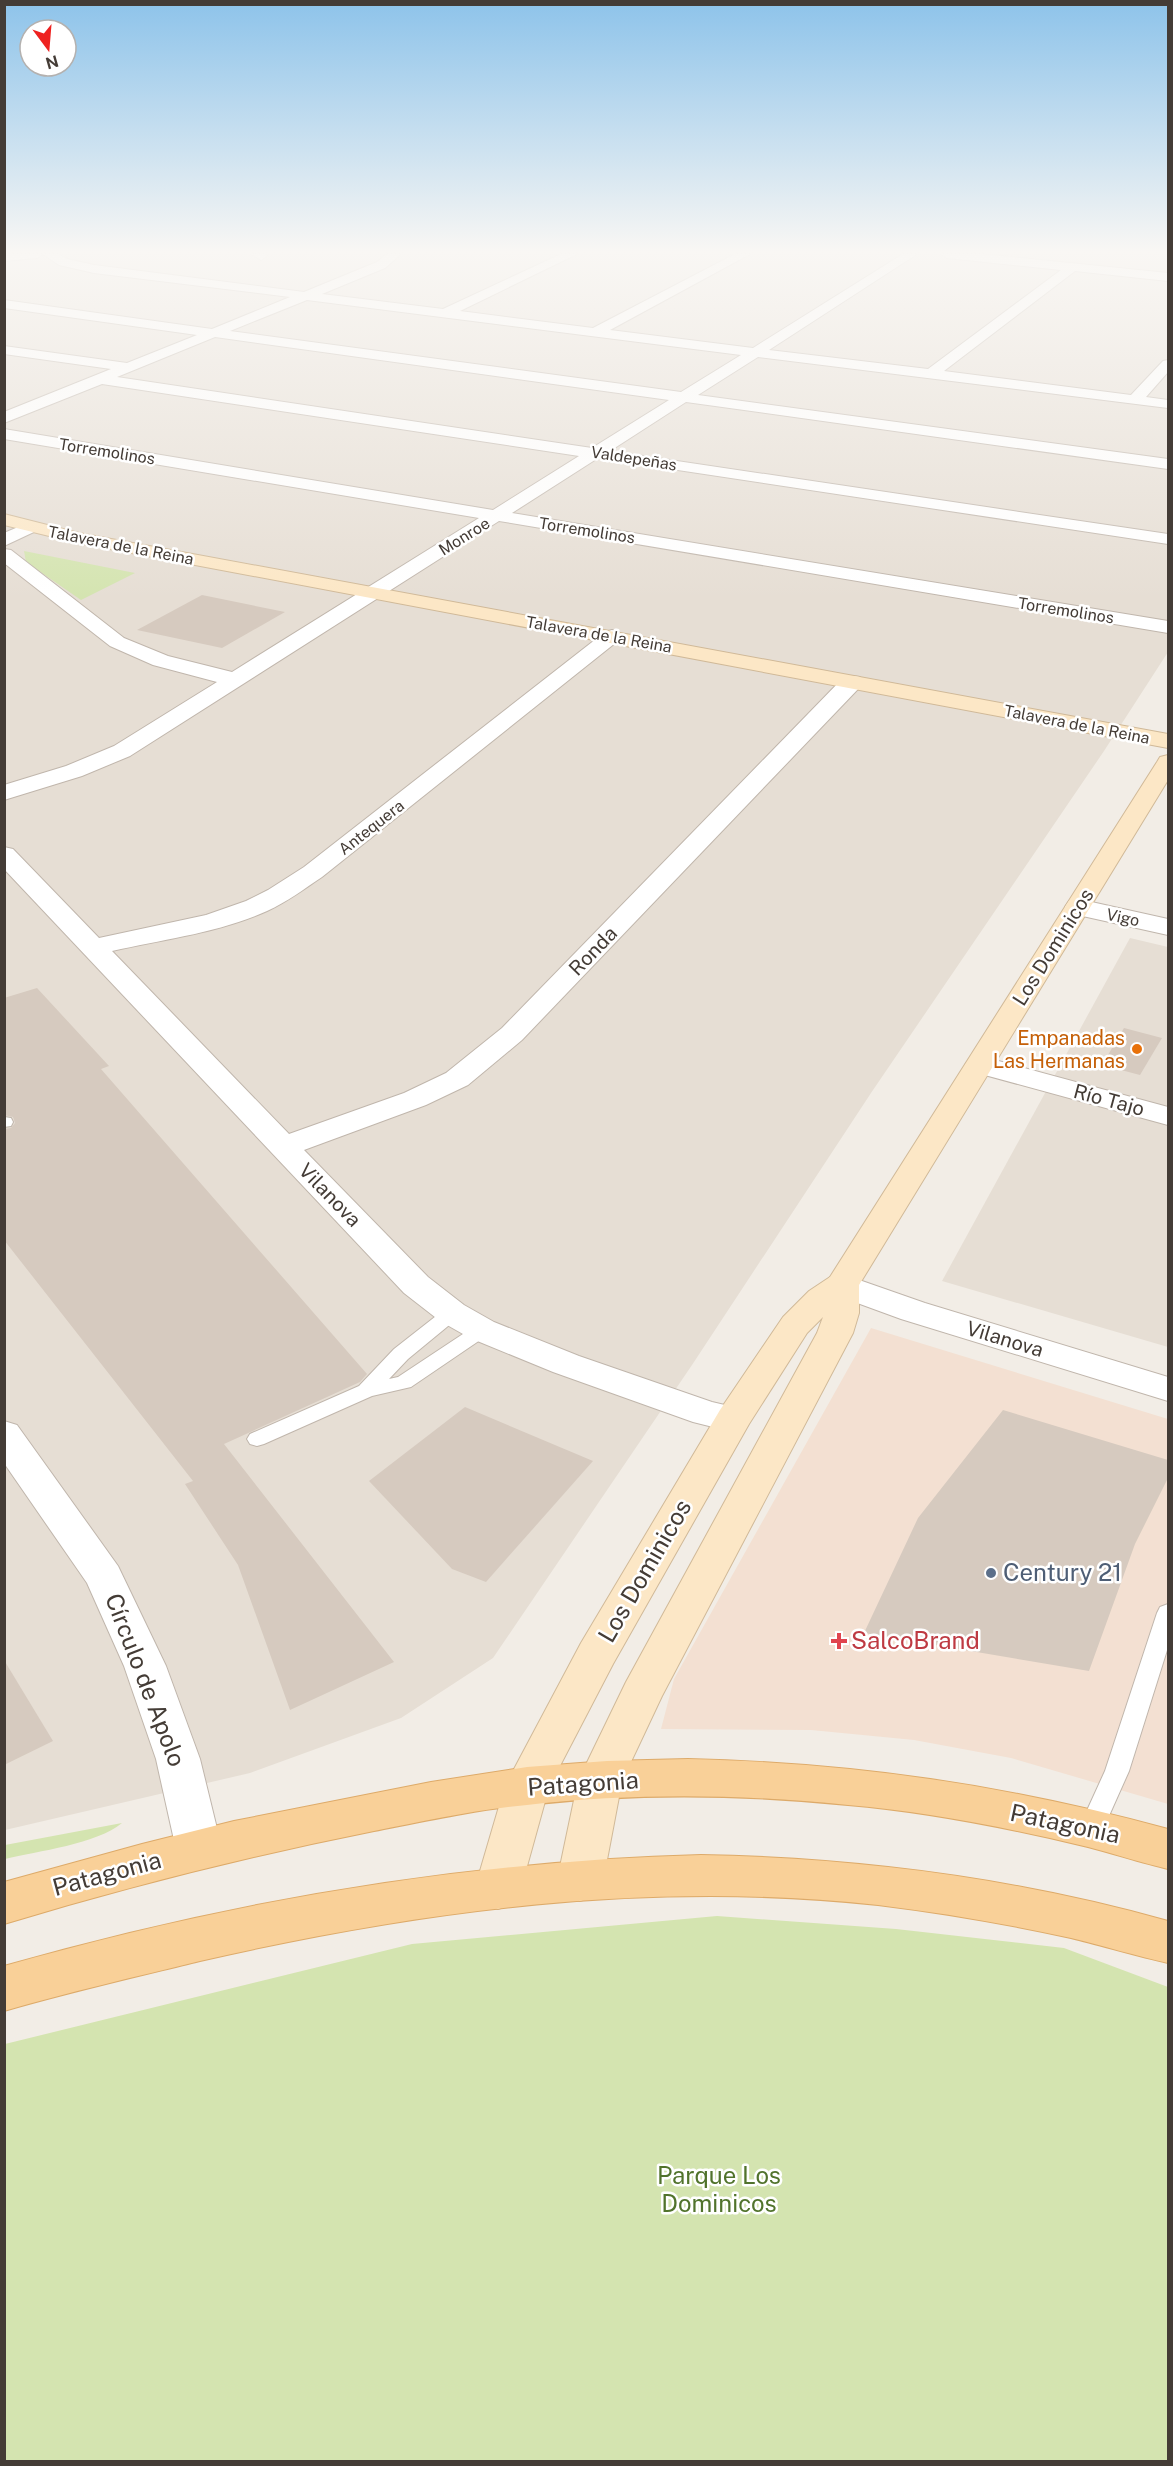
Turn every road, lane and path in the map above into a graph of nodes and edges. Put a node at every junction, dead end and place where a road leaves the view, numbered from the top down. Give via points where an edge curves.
1 (126, 369) edge
2 (479, 369) edge
3 (727, 369) edge
4 (891, 369) edge
5 (937, 369) edge
6 (1163, 369) edge
7 (931, 374) junction
8 (100, 379) junction
9 (683, 397) junction
10 (14, 399) dead end
11 (1136, 400) junction
12 (40, 403) junction
13 (1168, 404) edge
14 (4, 418) edge
15 (4, 434) edge
16 (597, 453) junction
17 (1168, 464) edge
18 (498, 516) junction
19 (4, 519) edge
20 (30, 527) junction
21 (1168, 539) edge
22 (4, 541) edge
23 (4, 554) edge
24 (373, 593) junction
25 (1168, 627) edge
26 (612, 636) junction
27 (237, 680) junction
28 (852, 682) junction
29 (1168, 741) edge
30 (1168, 762) edge
31 (4, 793) edge
32 (4, 854) edge
33 (1078, 907) junction
34 (1168, 927) edge
35 (94, 947) junction
36 (980, 1065) junction
37 (1168, 1116) edge
38 (283, 1147) junction
39 (842, 1285) junction
40 (452, 1313) junction
41 (482, 1330) junction
42 (1168, 1389) edge
43 (366, 1391) junction
44 (733, 1419) junction
45 (4, 1434) edge
46 (257, 1439) dead end
47 (1168, 1613) edge
48 (600, 1781) junction
49 (527, 1786) junction
50 (1091, 1828) junction
51 (199, 1849) junction
52 (1168, 1849) edge
53 (580, 1881) junction
54 (498, 1888) junction
55 (4, 1903) edge
56 (1168, 1942) edge
57 (4, 1989) edge

1 - 8 street
2 - 9 street
3 - 9 street, Monroe
4 - 7 street
5 - 7 street
6 - 11 street
7 - 11 street
8 - 12 street
8 - 16 street, Valdepeñas
9 - 16 street, Monroe
9 - 17 street
10 - 12 street
11 - 13 street
12 - 14 street
15 - 18 street, Torremolinos
16 - 18 street, Monroe
16 - 21 street, Valdepeñas
18 - 24 street, Monroe
18 - 25 street, Torremolinos
19 - 20 street, Talavera de la Reina
20 - 22 street, Talavera de la Reina
20 - 24 street, Talavera de la Reina
23 - 27 street via 133,651
24 - 26 street, Talavera de la Reina
24 - 27 street, Monroe
26 - 28 street, Talavera de la Reina
26 - 35 street, Antequera via 314,872 282,893 254,908 210,922
27 - 31 street, Monroe via 122,751
28 - 29 street, Talavera de la Reina
28 - 38 street, Ronda via 485,1058 457,1079 415,1099
30 - 33 street, Los Dominicos
32 - 35 street, Vilanova
33 - 34 street, Vigo
33 - 36 street, Los Dominicos
35 - 38 street, Vilanova
36 - 37 street, Río Tajo
36 - 39 street, Los Dominicos
38 - 40 street, Vilanova via 416,1285
39 - 42 street, Vilanova via 913,1311
39 - 44 street, Los Dominicos via 820,1299 795,1325
39 - 48 street via 842,1313 835,1333 641,1694
40 - 41 street, Vilanova
40 - 43 lane via 401,1354
41 - 43 lane via 404,1382
41 - 44 street, Vilanova via 566,1364
43 - 46 lane
44 - 49 street, Los Dominicos via 581,1682
45 - 51 street, Círculo de Apolo via 104,1576 145,1666 178,1759
47 - 50 lane via 1117,1771
48 - 49 main road, Patagonia
48 - 50 main road, Patagonia via 771,1781 862,1788
48 - 53 street
49 - 51 main road, Patagonia via 309,1824
49 - 54 street, Los Dominicos
50 - 52 main road, Patagonia
51 - 55 main road, Patagonia
53 - 54 main road
53 - 56 main road via 667,1876 776,1877 885,1886 1053,1912
54 - 57 main road via 309,1915

